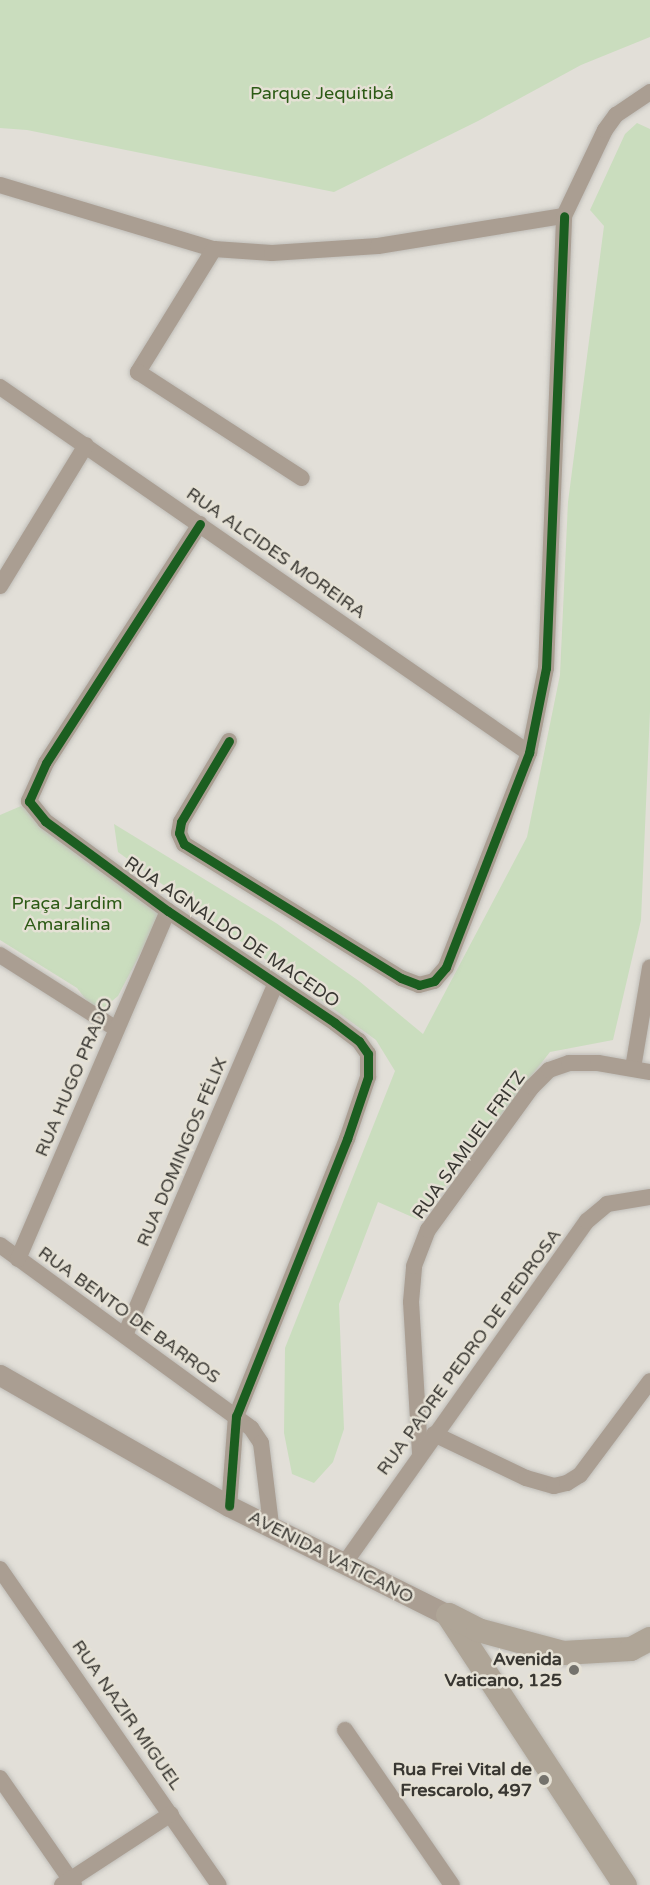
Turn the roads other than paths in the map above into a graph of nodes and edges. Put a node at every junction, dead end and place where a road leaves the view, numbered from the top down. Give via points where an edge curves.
1 (650, 92) edge
2 (0, 185) edge
3 (564, 216) junction
4 (214, 249) junction
5 (0, 387) edge
6 (86, 445) junction
7 (302, 478) dead end
8 (200, 524) junction
9 (0, 586) edge
10 (230, 741) dead end
11 (529, 753) junction
12 (168, 911) junction
13 (0, 955) edge
14 (650, 967) edge
15 (275, 985) junction
16 (115, 1028) junction
17 (633, 1068) junction
18 (650, 1072) edge
19 (650, 1197) edge
20 (0, 1245) edge
21 (18, 1259) junction
22 (125, 1335) junction
23 (0, 1375) edge
24 (650, 1381) edge
25 (236, 1416) junction
26 (434, 1434) junction
27 (420, 1453) junction
28 (229, 1506) junction
29 (271, 1525) junction
30 (344, 1564) junction
31 (0, 1569) edge
32 (448, 1615) junction
33 (648, 1644) edge
34 (345, 1730) dead end
35 (0, 1779) edge
36 (171, 1814) junction
37 (69, 1883) edge
38 (219, 1885) edge
39 (452, 1885) edge
40 (625, 1885) edge

1 - 3 street via 616,115 605,130
2 - 4 street
3 - 4 street via 378,246 272,253
3 - 11 street via 546,668
4 - 7 street via 138,372
5 - 6 street, RUA ALCIDES MOREIRA
6 - 8 street, RUA ALCIDES MOREIRA
6 - 9 street
8 - 11 street, RUA ALCIDES MOREIRA
8 - 12 street, RUA AGNALDO DE MACEDO via 46,763 29,801 45,821
10 - 11 street via 181,822 179,833 184,844 418,985 434,981 446,967
12 - 15 street, RUA AGNALDO DE MACEDO
12 - 16 street, RUA HUGO PRADO
13 - 16 street
14 - 17 street
15 - 22 street, RUA DOMINGOS FÉLIX
15 - 25 street, RUA AGNALDO DE MACEDO via 359,1041 368,1054 368,1077 337,1167
16 - 21 street, RUA HUGO PRADO
17 - 18 street, RUA SAMUEL FRITZ
17 - 27 street, RUA SAMUEL FRITZ via 598,1063 568,1064 549,1070 428,1230 414,1266 411,1302
19 - 26 street, RUA PADRE PEDRO DE PEDROSA via 607,1204 587,1221
20 - 21 street, RUA BENTO DE BARROS
21 - 22 street, RUA BENTO DE BARROS
22 - 25 street, RUA BENTO DE BARROS
23 - 28 street, AVENIDA VATICANO
24 - 26 street via 580,1475 567,1483 554,1486 526,1478
25 - 28 street
25 - 29 street, RUA BENTO DE BARROS via 261,1443
26 - 27 street, RUA PADRE PEDRO DE PEDROSA
27 - 30 street, RUA PADRE PEDRO DE PEDROSA
28 - 29 street, AVENIDA VATICANO
29 - 30 street, AVENIDA VATICANO
30 - 32 street, AVENIDA VATICANO
31 - 36 street, RUA NAZIR MIGUEL
32 - 33 main road, AVENIDA VATICANO via 478,1630 563,1653 599,1654
32 - 40 main road
34 - 39 street
35 - 37 street
36 - 37 street
36 - 38 street, RUA NAZIR MIGUEL

